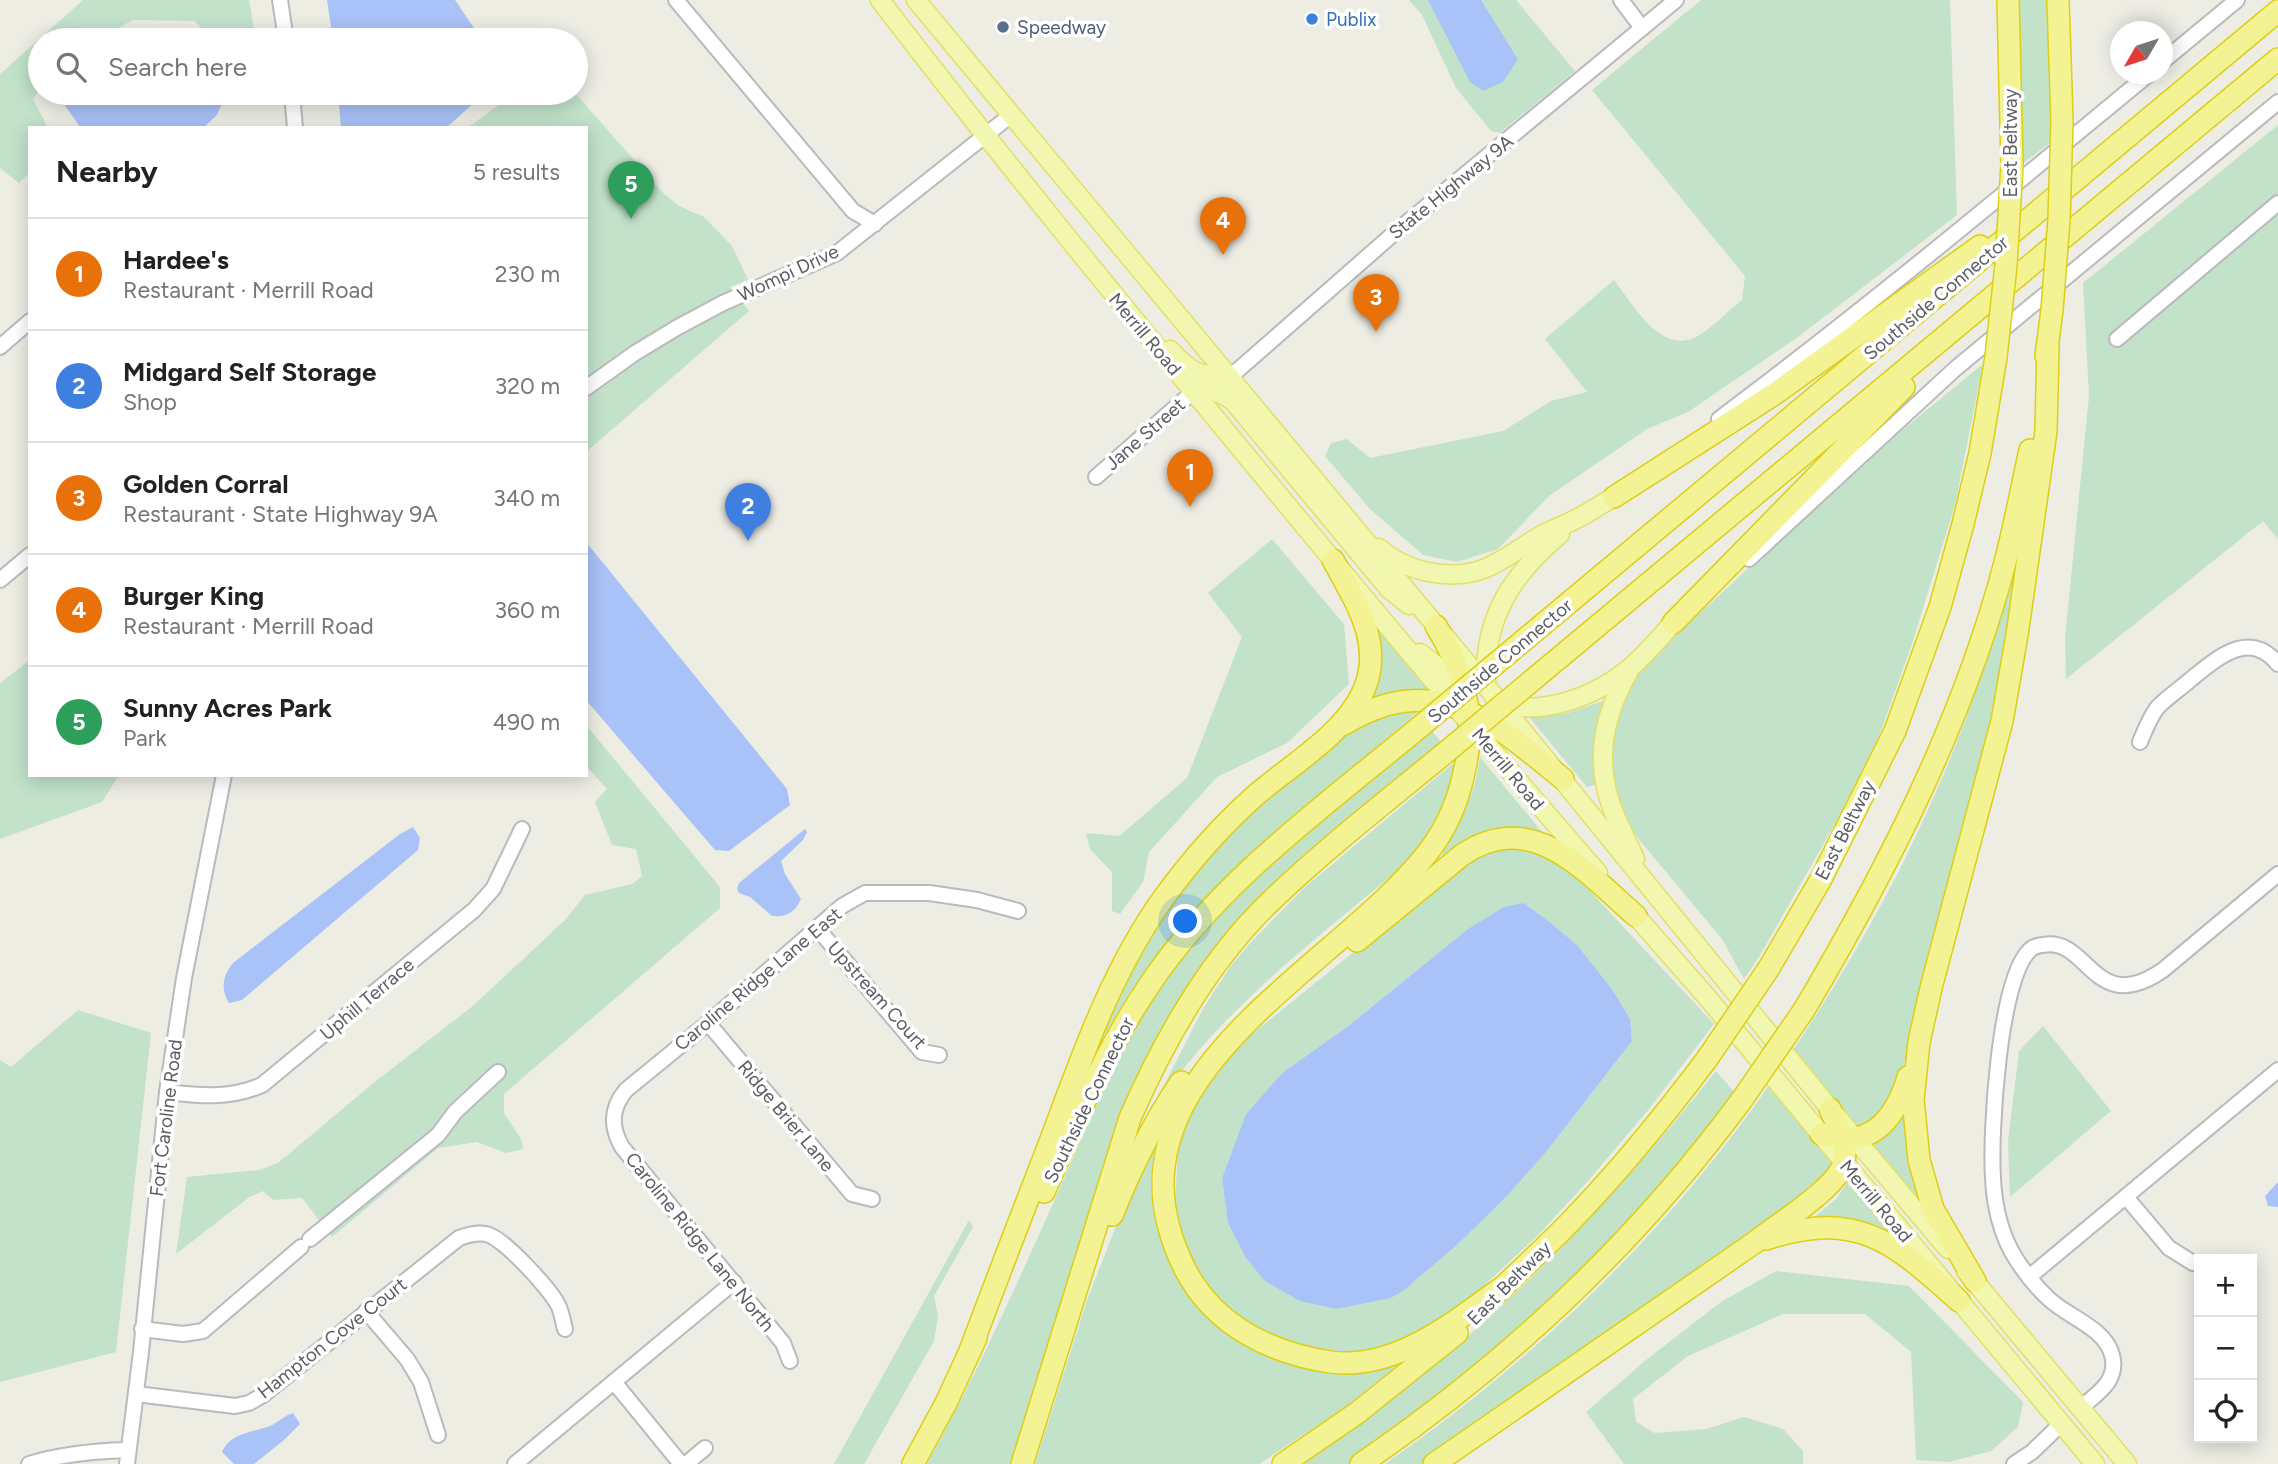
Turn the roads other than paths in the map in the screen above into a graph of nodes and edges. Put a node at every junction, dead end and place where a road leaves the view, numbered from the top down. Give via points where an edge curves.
1 (280, 0) edge
2 (676, 0) edge
3 (880, 0) edge
4 (916, 0) edge
5 (1621, 0) edge
6 (1676, 0) edge
7 (2008, 0) edge
8 (2058, 0) edge
9 (2237, 0) edge
10 (2278, 11) edge
11 (284, 28) edge
12 (1643, 28) junction
13 (2173, 53) edge
14 (2278, 59) edge
15 (2137, 84) edge
16 (293, 105) edge
17 (2276, 109) edge
18 (1011, 115) junction
19 (295, 126) edge
20 (985, 136) junction
21 (2087, 171) junction
22 (2278, 203) edge
23 (875, 224) junction
24 (1095, 272) junction
25 (28, 323) edge
26 (2117, 339) dead end
27 (1940, 342) junction
28 (2048, 345) junction
29 (0, 347) edge
30 (1230, 377) junction
31 (588, 387) edge
32 (1193, 392) junction
33 (1096, 477) dead end
34 (1614, 497) junction
35 (1579, 518) junction
36 (1350, 523) junction
37 (28, 557) edge
38 (1333, 560) junction
39 (0, 580) edge
40 (1673, 623) junction
41 (1436, 626) junction
42 (2278, 664) edge
43 (1633, 665) junction
44 (1477, 705) junction
45 (1336, 729) junction
46 (2140, 742) dead end
47 (224, 777) edge
48 (1563, 779) joint
49 (522, 829) dead end
50 (1427, 853) junction
51 (2278, 874) edge
52 (1642, 876) junction
53 (1018, 911) dead end
54 (1636, 916) junction
55 (818, 929) junction
56 (708, 1023) junction
57 (1919, 1042) junction
58 (1219, 1053) junction
59 (939, 1055) dead end
60 (2278, 1070) edge
61 (498, 1072) dead end
62 (167, 1092) junction
63 (1830, 1108) joint
64 (613, 1123) joint
65 (1821, 1134) junction
66 (1850, 1138) junction
67 (1844, 1162) junction
68 (2126, 1197) junction
69 (872, 1199) dead end
70 (1755, 1243) junction
71 (2193, 1263) dead end
72 (1084, 1266) junction
73 (2029, 1277) junction
74 (1975, 1281) junction
75 (734, 1282) junction
76 (1504, 1286) junction
77 (1964, 1307) junction
78 (366, 1311) junction
79 (142, 1329) junction
80 (565, 1329) dead end
81 (970, 1352) junction
82 (790, 1361) dead end
83 (614, 1382) junction
84 (136, 1394) junction
85 (2079, 1409) junction
86 (2061, 1424) junction
87 (438, 1436) dead end
88 (705, 1448) dead end
89 (127, 1457) edge
90 (29, 1464) edge
91 (515, 1464) edge
92 (683, 1464) edge
93 (913, 1464) edge
94 (1022, 1464) edge
95 (1283, 1464) edge
96 (1361, 1464) edge
97 (1434, 1464) edge
98 (2014, 1464) edge
99 (2095, 1464) edge
100 (2113, 1464) edge
101 (2127, 1464) edge

1 - 11 street
2 - 23 street via 853,211
3 - 20 main road, Merrill Road
4 - 18 main road, Merrill Road
5 - 12 street
6 - 12 street, State Highway 9A
7 - 76 highway, East Beltway, bridge via 2012,165 1996,357 1963,524 1940,607 1895,731 1821,879 1769,968 1707,1059 1618,1170
8 - 28 highway, bridge via 2062,121
9 - 13 street
10 - 21 highway, Southside Connector
12 - 30 street, State Highway 9A
14 - 27 highway, Southside Connector
15 - 34 street via 1783,371
16 - 19 street
17 - 40 street via 2155,202 1955,369 1742,566
18 - 20 street, Wompi Drive
18 - 30 main road, Merrill Road
20 - 23 street, Wompi Drive
20 - 24 main road, Merrill Road
21 - 34 highway via 1776,394
21 - 81 highway, Southside Connector, bridge via 1245,874 1205,914 1150,983 1118,1034
22 - 26 street
23 - 31 street, Wompi Drive via 837,253 677,327
24 - 30 main road via 1183,363 1201,375
24 - 32 main road, Merrill Road
25 - 29 street
27 - 40 highway via 1913,378
27 - 72 highway, Southside Connector, bridge via 1270,902 1208,977 1149,1075 1130,1118
28 - 57 highway via 2046,431 2002,720
28 - 96 highway, bridge via 2006,560 1965,685 1890,858 1804,1010 1741,1101 1608,1259 1460,1391
30 - 36 main road, Merrill Road
32 - 33 street, Jane Street
32 - 38 main road, Merrill Road
32 - 41 main road via 1210,389 1234,402 1389,589
34 - 35 main road
35 - 36 main road via 1488,568 1443,574 1391,559
35 - 44 main road via 1538,552 1507,592 1487,651
36 - 41 main road, Merrill Road
37 - 39 street
38 - 44 main road, Merrill Road via 1392,631
38 - 45 highway via 1367,626 1371,657 1363,693
40 - 43 main road
41 - 44 highway
42 - 46 street via 2256,649 2238,648 2219,657 2158,706
43 - 44 main road via 1608,684 1563,702 1523,708
43 - 52 main road via 1612,705 1602,761 1606,789
44 - 45 highway via 1423,700 1396,704 1360,714
44 - 48 highway
44 - 50 highway via 1460,794
44 - 54 main road, Merrill Road via 1513,776
45 - 81 highway via 1225,823 1144,926 1123,961 1016,1224
47 - 62 street, Fort Caroline Road
48 - 52 main road, Merrill Road
49 - 62 street, Uphill Terrace via 493,889 474,910 262,1085 222,1096
50 - 58 highway via 1252,1016
50 - 72 highway via 1238,1015 1211,1044 1156,1119
51 - 73 street via 2147,982 2112,983 2093,974 2062,945 2030,948 2015,970 1995,1093 1993,1178 2001,1229
52 - 63 main road, Merrill Road
53 - 55 street, Caroline Ridge Lane East via 929,893 865,893 842,906
54 - 58 highway via 1562,852 1522,838 1489,841 1462,855
54 - 65 main road, Merrill Road
55 - 56 street, Caroline Ridge Lane East
55 - 59 street, Upstream Court via 922,1052
56 - 64 street, Caroline Ridge Lane East via 626,1090 617,1100
56 - 69 street, Ridge Brier Lane via 852,1194
57 - 66 highway via 1894,1111 1877,1129
57 - 74 highway via 1913,1100 1919,1160 1933,1209
58 - 76 highway via 1176,1116 1165,1197 1178,1253 1191,1279 1226,1320 1286,1353 1338,1363 1379,1359 1443,1330
60 - 68 street
61 - 79 street via 455,1112 438,1135 203,1331 183,1334
62 - 79 street, Fort Caroline Road
63 - 66 highway
64 - 75 street, Caroline Ridge Lane North via 622,1147
65 - 66 highway
65 - 67 main road, Merrill Road
66 - 67 highway
66 - 74 main road, Merrill Road
67 - 70 highway via 1822,1192
67 - 77 main road, Merrill Road
68 - 71 street via 2169,1248
68 - 73 street
70 - 77 highway via 1816,1226 1847,1228 1895,1246
70 - 97 highway
72 - 94 highway, Southside Connector
73 - 85 street via 2051,1301 2103,1338 2112,1353 2113,1374
74 - 85 main road, Merrill Road
75 - 82 street, Caroline Ridge Lane North via 783,1343
75 - 83 street
76 - 95 highway, East Beltway via 1460,1331 1395,1384
77 - 85 main road via 1985,1318 2053,1398
77 - 86 main road, Merrill Road
78 - 80 street, Hampton Cove Court via 459,1238 482,1233 508,1245 559,1306
78 - 84 street, Hampton Cove Court via 249,1403 235,1406
78 - 87 street via 421,1382
79 - 84 street, Fort Caroline Road
81 - 93 highway, Southside Connector
83 - 91 street
83 - 92 street
84 - 89 street, Fort Caroline Road
85 - 101 main road, Merrill Road
86 - 98 street
86 - 99 main road, Merrill Road
86 - 100 main road via 2081,1426
88 - 92 street
89 - 90 street via 94,1451

